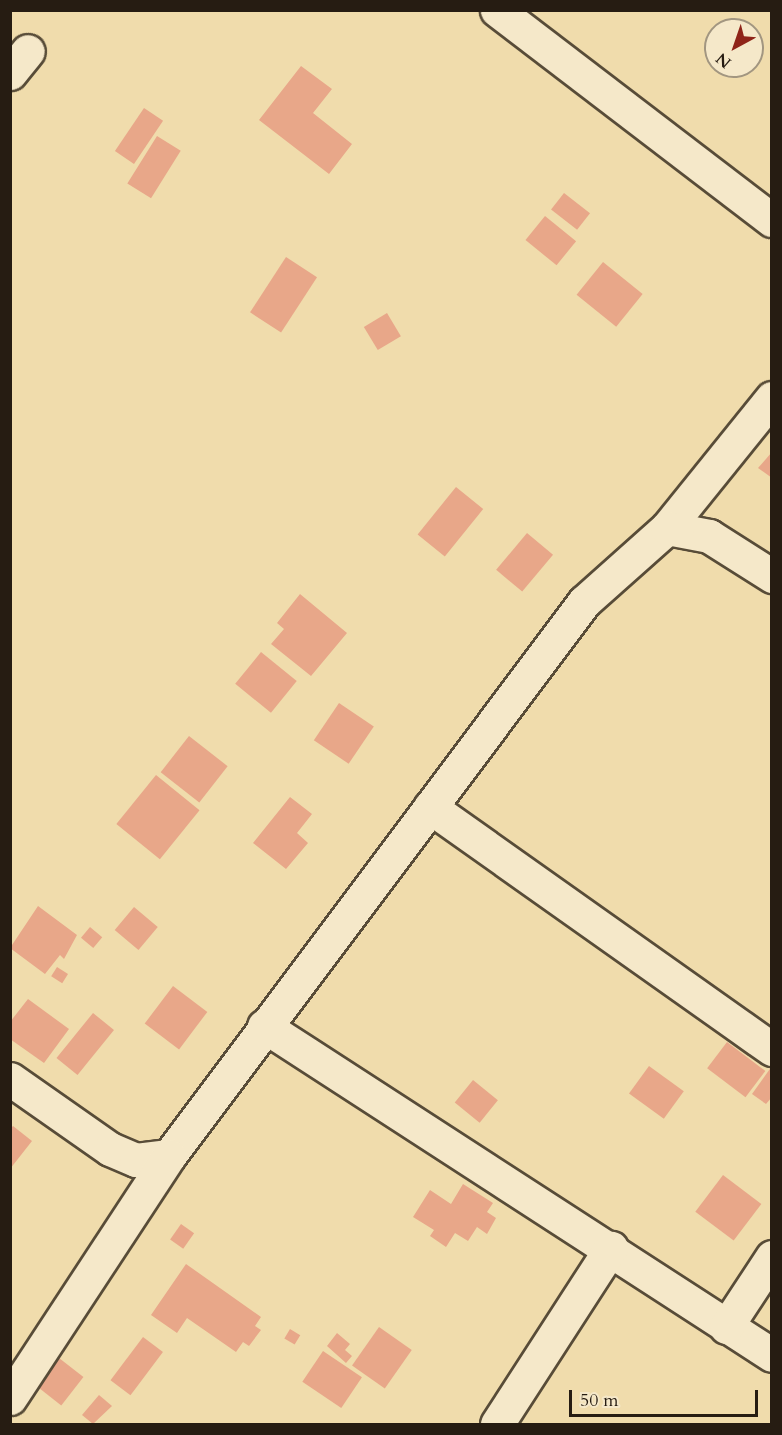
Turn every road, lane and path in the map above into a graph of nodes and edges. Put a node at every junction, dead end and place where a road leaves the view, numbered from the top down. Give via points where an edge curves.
1 (497, 10) edge
2 (771, 220) edge
3 (771, 398) edge
4 (667, 528) junction
5 (771, 576) edge
6 (430, 807) junction
7 (264, 1026) junction
8 (771, 1049) edge
9 (10, 1079) edge
10 (169, 1156) junction
11 (611, 1248) junction
12 (771, 1257) edge
13 (726, 1327) junction
14 (771, 1355) edge
15 (10, 1398) edge
16 (497, 1425) edge

1 - 2 street
3 - 4 street
4 - 5 street via 709,536
4 - 6 street via 584,602
6 - 7 street
6 - 8 street
7 - 10 street via 199,1122
7 - 11 street
9 - 10 street via 110,1149 136,1160
10 - 15 street
11 - 13 street
11 - 16 street
12 - 13 street
13 - 14 street

